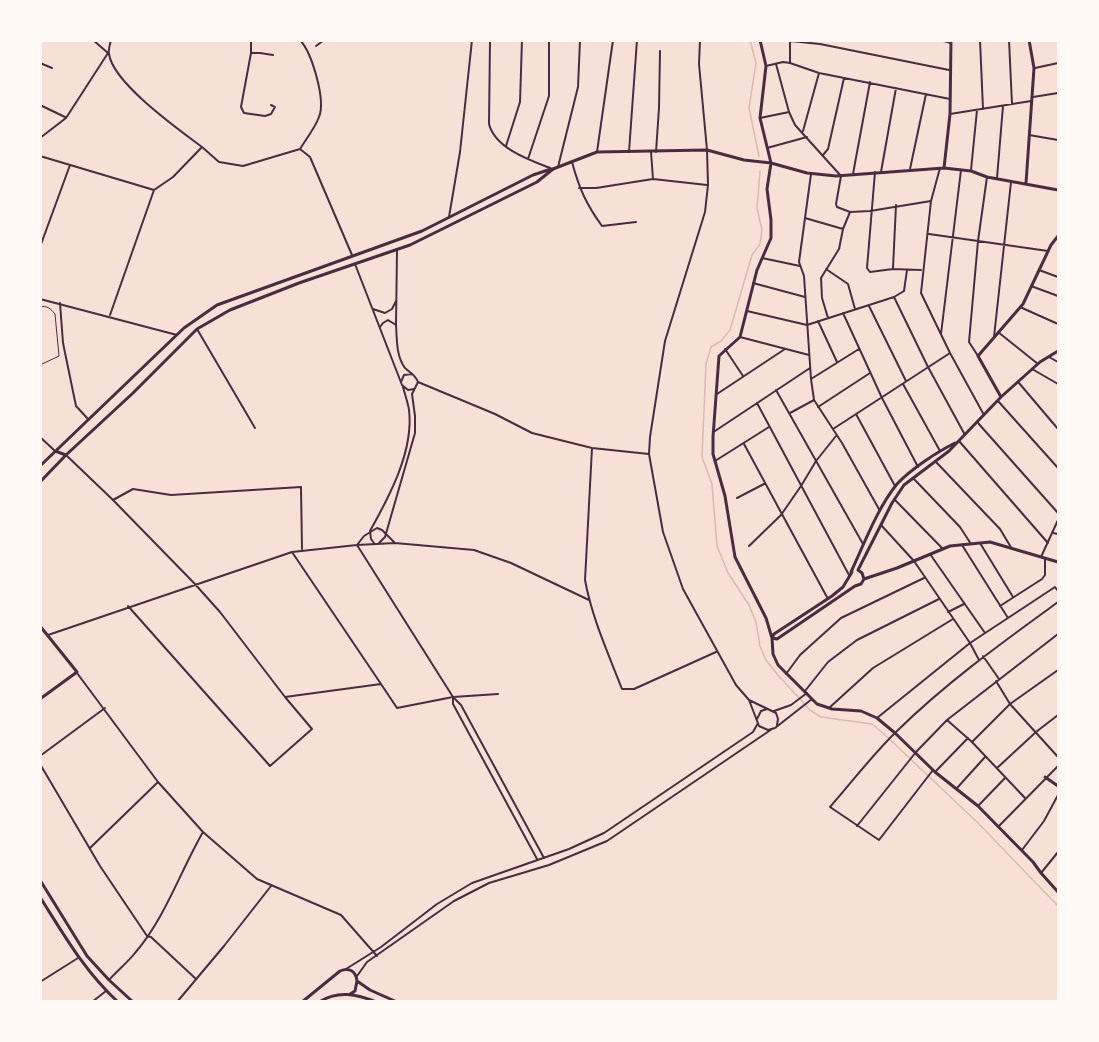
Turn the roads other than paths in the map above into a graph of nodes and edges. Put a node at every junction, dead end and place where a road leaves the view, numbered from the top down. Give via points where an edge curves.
1 (93, 40) edge
2 (111, 40) edge
3 (251, 40) edge
4 (300, 40) edge
5 (324, 40) edge
6 (472, 40) edge
7 (490, 40) edge
8 (522, 40) edge
9 (549, 40) edge
10 (580, 40) edge
11 (613, 40) edge
12 (637, 40) edge
13 (700, 40) edge
14 (760, 40) edge
15 (940, 40) edge
16 (980, 40) edge
17 (1009, 40) edge
18 (1029, 40) edge
19 (790, 41) edge
20 (951, 42) edge
21 (316, 46) dead end
22 (660, 51) dead end
23 (108, 53) junction
24 (251, 53) junction
25 (273, 55) dead end
26 (40, 63) edge
27 (790, 63) junction
28 (1059, 63) edge
29 (776, 64) junction
30 (766, 66) junction
31 (52, 68) dead end
32 (1034, 68) junction
33 (950, 70) junction
34 (819, 73) junction
35 (844, 78) junction
36 (870, 82) junction
37 (896, 88) junction
38 (1059, 93) edge
39 (927, 94) junction
40 (951, 99) junction
41 (1033, 99) junction
42 (40, 105) edge
43 (271, 105) dead end
44 (1012, 105) junction
45 (1003, 106) junction
46 (983, 109) junction
47 (976, 110) junction
48 (789, 112) junction
49 (950, 114) junction
50 (66, 118) junction
51 (760, 118) junction
52 (802, 132) junction
53 (1029, 135) junction
54 (40, 138) edge
55 (807, 138) junction
56 (1059, 140) edge
57 (506, 146) junction
58 (202, 147) junction
59 (767, 148) junction
60 (300, 149) junction
61 (707, 150) junction
62 (597, 152) junction
63 (629, 152) junction
64 (653, 152) junction
65 (823, 155) junction
66 (40, 156) edge
67 (528, 159) junction
68 (572, 162) junction
69 (771, 163) junction
70 (70, 165) junction
71 (558, 167) junction
72 (942, 168) junction
73 (553, 169) junction
74 (910, 169) junction
75 (961, 170) junction
76 (971, 171) junction
77 (875, 172) junction
78 (881, 172) junction
79 (811, 174) junction
80 (853, 175) junction
81 (841, 176) junction
82 (987, 177) junction
83 (653, 179) junction
84 (997, 179) junction
85 (1011, 182) junction
86 (1026, 183) junction
87 (708, 185) junction
88 (579, 188) junction
89 (153, 190) junction
90 (1059, 190) edge
91 (932, 201) junction
92 (897, 205) junction
93 (870, 211) junction
94 (850, 212) junction
95 (449, 217) junction
96 (805, 218) junction
97 (636, 222) dead end
98 (843, 229) junction
99 (929, 234) junction
100 (1059, 236) edge
101 (952, 237) junction
102 (978, 241) junction
103 (1004, 244) junction
104 (40, 247) edge
105 (397, 250) junction
106 (1048, 251) junction
107 (352, 255) junction
108 (762, 258) junction
109 (355, 264) junction
110 (801, 266) junction
111 (826, 269) junction
112 (893, 269) junction
113 (907, 270) junction
114 (922, 270) junction
115 (1039, 270) junction
116 (1059, 278) edge
117 (753, 283) junction
118 (1032, 286) junction
119 (1059, 296) edge
120 (805, 297) junction
121 (894, 297) junction
122 (40, 299) edge
123 (396, 299) junction
124 (60, 303) junction
125 (869, 306) junction
126 (40, 307) edge
127 (1020, 307) junction
128 (373, 309) junction
129 (855, 309) junction
130 (747, 311) junction
131 (843, 313) junction
132 (110, 316) junction
133 (828, 318) junction
134 (818, 321) junction
135 (1059, 324) edge
136 (396, 325) junction
137 (807, 325) junction
138 (380, 327) junction
139 (196, 329) junction
140 (998, 332) junction
141 (177, 335) junction
142 (941, 335) junction
143 (740, 337) junction
144 (994, 337) junction
145 (186, 338) junction
146 (725, 349) junction
147 (785, 349) junction
148 (859, 349) junction
149 (1059, 351) edge
150 (950, 353) junction
151 (809, 355) junction
152 (978, 356) junction
153 (1049, 357) junction
154 (837, 362) junction
155 (1059, 362) edge
156 (1038, 364) junction
157 (40, 365) edge
158 (928, 367) junction
159 (810, 368) junction
160 (1032, 369) junction
161 (870, 373) junction
162 (414, 375) junction
163 (743, 376) junction
164 (811, 379) junction
165 (418, 382) junction
166 (906, 382) junction
167 (1019, 383) junction
168 (903, 384) junction
169 (1059, 384) edge
170 (402, 386) junction
171 (414, 389) junction
172 (776, 390) junction
173 (715, 395) junction
174 (1002, 397) junction
175 (882, 398) junction
176 (814, 400) junction
177 (998, 401) junction
178 (756, 403) junction
179 (818, 407) junction
180 (790, 414) junction
181 (856, 414) junction
182 (985, 416) junction
183 (1059, 418) edge
184 (88, 419) junction
185 (978, 423) junction
186 (1054, 423) junction
187 (769, 427) junction
188 (255, 428) dead end
189 (833, 429) junction
190 (1059, 429) edge
191 (713, 432) junction
192 (837, 435) junction
193 (965, 435) junction
194 (40, 436) edge
195 (959, 441) junction
196 (744, 444) junction
197 (592, 448) junction
198 (55, 451) junction
199 (940, 451) junction
200 (649, 454) junction
201 (66, 455) junction
202 (716, 460) junction
203 (816, 461) junction
204 (936, 462) junction
205 (40, 466) edge
206 (918, 467) junction
207 (1059, 468) edge
208 (913, 477) junction
209 (40, 482) edge
210 (764, 484) junction
211 (801, 486) junction
212 (895, 486) junction
213 (737, 498) dead end
214 (894, 499) junction
215 (113, 500) junction
216 (880, 512) junction
217 (1059, 513) edge
218 (781, 515) junction
219 (1059, 520) edge
220 (881, 525) junction
221 (370, 531) junction
222 (1053, 533) junction
223 (1059, 534) edge
224 (385, 535) junction
225 (395, 543) junction
226 (980, 543) junction
227 (1048, 543) junction
228 (376, 544) junction
229 (971, 544) junction
230 (357, 545) junction
231 (864, 545) junction
232 (962, 545) junction
233 (749, 546) dead end
234 (302, 549) junction
235 (943, 549) junction
236 (1012, 549) junction
237 (292, 552) junction
238 (930, 554) junction
239 (1043, 558) junction
240 (914, 561) junction
241 (1059, 562) edge
242 (858, 570) junction
243 (849, 575) junction
244 (924, 578) junction
245 (864, 579) junction
246 (194, 584) junction
247 (855, 586) junction
248 (1059, 591) edge
249 (828, 598) junction
250 (1014, 598) junction
251 (939, 599) junction
252 (589, 600) junction
253 (1059, 602) edge
254 (964, 604) junction
255 (128, 606) junction
256 (1000, 606) junction
257 (948, 612) junction
258 (1008, 618) junction
259 (953, 619) junction
260 (40, 626) edge
261 (985, 634) junction
262 (1059, 634) edge
263 (48, 635) junction
264 (772, 638) junction
265 (970, 644) junction
266 (716, 652) junction
267 (983, 656) junction
268 (979, 660) junction
269 (1059, 670) edge
270 (77, 672) junction
271 (786, 674) junction
272 (997, 680) junction
273 (381, 684) junction
274 (805, 693) junction
275 (498, 694) dead end
276 (285, 697) junction
277 (453, 697) junction
278 (40, 699) edge
279 (749, 700) junction
280 (811, 700) junction
281 (1010, 704) junction
282 (105, 708) junction
283 (828, 708) junction
284 (767, 709) junction
285 (774, 711) junction
286 (1059, 715) edge
287 (878, 718) junction
288 (947, 720) junction
289 (757, 721) junction
290 (777, 725) junction
291 (772, 729) junction
292 (1036, 732) junction
293 (894, 734) junction
294 (968, 738) junction
295 (972, 742) junction
296 (915, 754) junction
297 (40, 756) edge
298 (985, 757) junction
299 (1059, 757) edge
300 (40, 764) edge
301 (1059, 766) edge
302 (997, 768) junction
303 (933, 772) junction
304 (1045, 777) junction
305 (1005, 778) junction
306 (158, 782) junction
307 (1059, 786) edge
308 (957, 789) junction
309 (1059, 795) edge
310 (1025, 798) junction
311 (978, 806) junction
312 (857, 826) junction
313 (998, 827) junction
314 (203, 832) junction
315 (90, 848) junction
316 (1021, 851) junction
317 (1059, 852) edge
318 (544, 858) junction
319 (537, 860) junction
320 (1041, 873) junction
321 (40, 880) edge
322 (271, 886) junction
323 (1059, 892) edge
324 (40, 897) edge
325 (147, 936) junction
326 (373, 952) junction
327 (87, 956) junction
328 (377, 956) junction
329 (78, 958) junction
330 (346, 969) junction
331 (357, 978) junction
332 (196, 979) junction
333 (109, 980) junction
334 (40, 981) edge
335 (106, 991) junction
336 (350, 994) junction
337 (92, 1002) edge
338 (118, 1002) edge
339 (133, 1002) edge
340 (177, 1002) edge
341 (302, 1002) edge
342 (319, 1002) edge
343 (376, 1002) edge
344 (397, 1002) edge

1 - 23 street
2 - 23 street
3 - 24 street
4 - 60 street via 307,47 318,77 321,114
5 - 21 street
6 - 95 street
7 - 57 street via 490,131
8 - 57 street via 520,102
9 - 67 street via 549,96
10 - 71 street via 578,87
11 - 62 street
12 - 63 street
13 - 61 street
14 - 30 street
15 - 20 street
16 - 46 street
17 - 44 street
18 - 32 street
19 - 27 street
19 - 33 street
20 - 33 street
22 - 64 street
23 - 50 street
23 - 58 street via 125,83
24 - 25 street
24 - 43 street via 241,107 244,113 265,116 275,107
26 - 31 street
27 - 29 street
27 - 34 street
28 - 32 street
29 - 30 street
29 - 48 street
30 - 51 street
32 - 41 street
33 - 40 street
34 - 35 street
34 - 52 street
35 - 36 street
35 - 65 street via 828,149
36 - 37 street
36 - 80 street
37 - 39 street
37 - 78 street
38 - 41 street
39 - 40 street
39 - 74 street
40 - 49 street
41 - 44 street
41 - 53 street
42 - 50 street
44 - 45 street
45 - 46 street
45 - 84 street
46 - 47 street
47 - 49 street
47 - 76 street
48 - 51 street
48 - 52 street
49 - 72 street
50 - 54 street
51 - 59 street
52 - 55 street
53 - 56 street
53 - 86 street
55 - 59 street
55 - 65 street
57 - 67 street
58 - 60 street via 219,162 243,166
58 - 89 street via 173,177
59 - 69 street
60 - 107 street via 310,157
61 - 64 street
61 - 69 street
61 - 87 street
62 - 63 street
62 - 68 street
63 - 64 street
64 - 83 street
65 - 81 street
66 - 70 street
67 - 73 street
68 - 71 street
68 - 88 street
69 - 79 street
69 - 108 street via 767,189 771,238
70 - 89 street
70 - 104 street
71 - 73 street
72 - 74 street
72 - 75 street
72 - 91 street
73 - 95 street
73 - 105 street via 537,182
74 - 78 street
75 - 76 street
75 - 101 street
76 - 82 street
77 - 78 street
77 - 80 street
77 - 93 street
79 - 81 street
79 - 96 street
80 - 81 street
81 - 94 street via 836,204
82 - 84 street
82 - 102 street
83 - 87 street
83 - 88 street
84 - 85 street
85 - 86 street
85 - 103 street
86 - 90 street
87 - 200 street via 705,212 665,341
88 - 97 street via 602,226
89 - 132 street
91 - 92 street
91 - 99 street
92 - 93 street
92 - 112 street
93 - 94 street
93 - 112 street via 867,268 870,272
94 - 98 street
95 - 107 street via 404,238
96 - 98 street
96 - 110 street
98 - 111 street via 839,249
99 - 101 street
99 - 114 street
100 - 106 street
101 - 102 street
101 - 142 street
102 - 103 street
102 - 152 street via 969,342
103 - 106 street
103 - 144 street
105 - 109 street
105 - 123 street
106 - 115 street
107 - 109 street
107 - 141 street via 217,305
108 - 110 street
108 - 117 street
109 - 128 street
109 - 139 street via 230,310
110 - 120 street
111 - 129 street via 848,284
111 - 133 street via 821,278
112 - 113 street
113 - 114 street
113 - 121 street via 904,291
114 - 142 street via 921,293
115 - 116 street
115 - 118 street
117 - 120 street
117 - 130 street
118 - 119 street
118 - 127 street
120 - 137 street
121 - 125 street
121 - 158 street
122 - 124 street
123 - 128 street via 392,309 385,313
123 - 136 street
124 - 132 street
124 - 184 street via 63,343 76,406
125 - 129 street
125 - 166 street
126 - 157 lane via 55,314 59,356
127 - 135 street
127 - 140 street
128 - 138 street
129 - 131 street
130 - 137 street
130 - 143 street
131 - 133 street
131 - 148 street
132 - 141 street
133 - 134 street
134 - 137 street
134 - 154 street
136 - 138 street via 388,320
136 - 162 street via 398,353 405,369
137 - 151 street
138 - 170 street
139 - 145 street
139 - 188 street
140 - 144 street
140 - 156 street
141 - 145 street
141 - 184 street
142 - 150 street
143 - 146 street
143 - 147 street
144 - 152 street
145 - 201 street
146 - 163 street
146 - 173 street via 718,362
147 - 151 street
147 - 163 street
148 - 154 street
148 - 161 street
149 - 153 street
150 - 158 street
150 - 182 street
151 - 159 street
152 - 174 street
153 - 155 street
153 - 156 street
154 - 164 street
156 - 160 street
158 - 166 street
158 - 193 street
159 - 164 street
159 - 172 street
160 - 167 street
160 - 169 street
161 - 175 street
161 - 179 street
162 - 165 street
162 - 170 street via 404,375
163 - 173 street
164 - 176 street
165 - 171 street
165 - 197 street via 532,433
166 - 168 street
167 - 174 street
167 - 186 street
168 - 175 street
168 - 199 street
170 - 171 street
170 - 221 street via 409,408 408,437 394,484
171 - 224 street via 415,433
172 - 178 street
172 - 180 street
173 - 191 street
174 - 177 street
175 - 181 street
175 - 206 street
176 - 179 street
176 - 180 street
177 - 182 street
177 - 207 street
178 - 187 street
178 - 191 street
179 - 189 street
180 - 203 street
181 - 189 street
181 - 212 street
182 - 185 street
183 - 186 street
184 - 198 street
185 - 193 street
185 - 217 street
186 - 190 street
187 - 196 street
187 - 211 street
189 - 192 street
191 - 202 street
192 - 203 street
192 - 216 street
193 - 195 street
194 - 198 street
195 - 199 street
195 - 204 street
195 - 227 street
196 - 202 street
196 - 210 street
197 - 200 street
197 - 252 street via 585,580
198 - 201 street
198 - 205 street
199 - 206 street
200 - 266 street via 663,532 683,589
201 - 209 street
201 - 215 street
202 - 264 street via 735,557
203 - 211 street
203 - 231 street
204 - 208 street
204 - 236 street via 1000,529
206 - 212 street
208 - 214 street
208 - 229 street via 960,526
210 - 213 street
210 - 218 street
211 - 218 street
211 - 243 street
212 - 216 street
214 - 220 street
214 - 235 street
215 - 234 street via 134,489 171,495 301,487
215 - 246 street
216 - 231 street
218 - 233 street
218 - 249 street
219 - 222 street
220 - 240 street
220 - 242 street
221 - 224 street via 378,529
221 - 228 street
221 - 230 street
222 - 223 street
222 - 227 street
224 - 225 street
224 - 228 street via 383,542
225 - 228 street
225 - 252 street via 474,550
226 - 229 street
226 - 236 street
226 - 250 street
227 - 239 street
228 - 230 street
229 - 232 street
230 - 234 street
230 - 277 street
231 - 243 street
232 - 235 street
232 - 256 street
234 - 237 street
235 - 238 street
236 - 239 street
237 - 246 street
237 - 273 street
238 - 240 street
238 - 254 street
239 - 241 street
239 - 250 street via 1042,579
240 - 244 street
240 - 245 street
242 - 243 street
242 - 245 street
243 - 247 street via 850,584
243 - 249 street via 843,587
244 - 251 street
244 - 271 street via 841,618 800,655
245 - 247 street
246 - 255 street
246 - 276 street
247 - 264 street via 777,639
248 - 258 street via 1055,587
249 - 264 street
250 - 256 street
251 - 257 street
251 - 274 street via 857,640 828,662
252 - 266 street via 622,689 634,688
253 - 267 street
254 - 257 street
254 - 261 street
255 - 263 street
255 - 276 street via 270,766 312,729
256 - 258 street
257 - 259 street
258 - 261 street
259 - 265 street
259 - 283 street via 873,668
260 - 263 street
261 - 265 street
262 - 272 street
263 - 270 street
264 - 271 street via 773,654
265 - 268 street
265 - 287 street
266 - 279 street
267 - 268 street
267 - 272 street
268 - 293 street
269 - 281 street
270 - 278 street
270 - 282 street
271 - 274 street
272 - 281 street
272 - 288 street
273 - 276 street
273 - 277 street via 397,708
274 - 280 street
274 - 285 street via 798,701
275 - 277 street
277 - 318 street via 461,705
277 - 319 street via 453,704
279 - 284 street
279 - 289 street
280 - 283 street
280 - 290 street
281 - 292 street
281 - 295 street
282 - 297 street
282 - 306 street
283 - 287 street via 861,711
284 - 285 street
284 - 289 street via 761,711
285 - 290 street
286 - 292 street
287 - 293 street
288 - 294 street
288 - 296 street
289 - 291 street via 762,728
289 - 318 street via 753,732 613,828
290 - 291 street
291 - 328 street via 607,841 466,894
292 - 299 street
292 - 302 street
293 - 296 street
293 - 312 street via 830,807
294 - 295 street
294 - 303 street
295 - 298 street
296 - 303 street
296 - 312 street
298 - 302 street
298 - 308 street
300 - 315 street
301 - 304 street
302 - 305 street
303 - 308 street
303 - 312 street via 879,840
304 - 307 street
304 - 310 street
305 - 310 street
305 - 311 street
306 - 314 street
306 - 315 street
308 - 311 street
309 - 316 street
310 - 313 street
311 - 313 street
313 - 316 street
314 - 322 street via 257,879
314 - 325 street
315 - 325 street
316 - 320 street
317 - 320 street
318 - 319 street
319 - 326 street via 460,890
320 - 323 street
321 - 327 street
322 - 326 street via 341,915
322 - 332 street
324 - 329 street
325 - 332 street
325 - 333 street
326 - 328 street
326 - 330 street
327 - 329 street
327 - 333 street
328 - 331 street via 367,962
329 - 334 street
329 - 335 street
330 - 331 street via 352,970
330 - 341 street
331 - 336 street via 355,991
331 - 344 street via 370,990
332 - 340 street
333 - 339 street
335 - 337 street
335 - 338 street
336 - 342 street via 326,997
336 - 343 street

